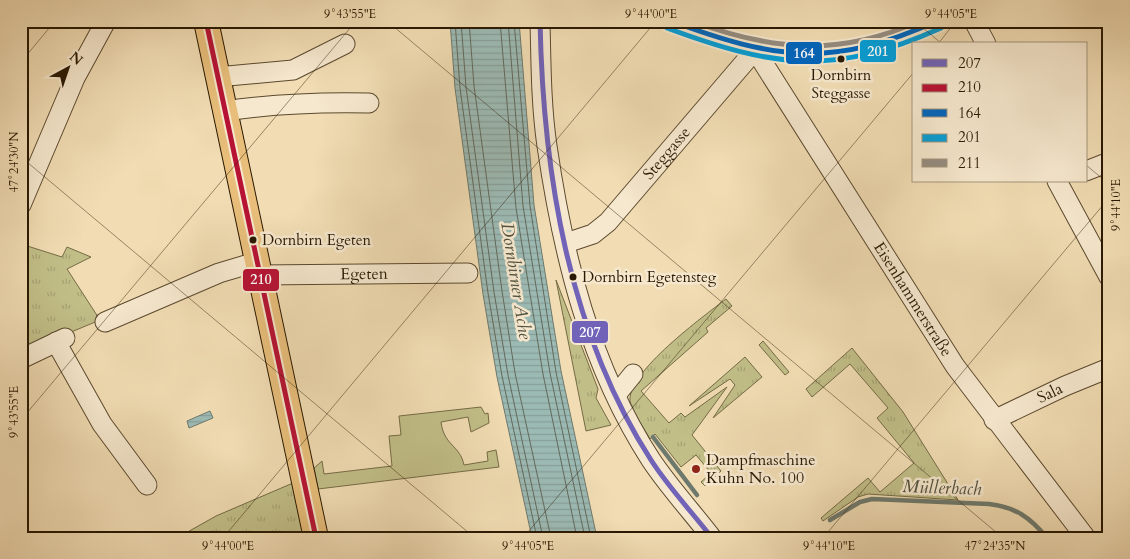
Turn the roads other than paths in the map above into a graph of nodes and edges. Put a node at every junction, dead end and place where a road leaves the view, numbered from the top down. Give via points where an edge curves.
1 (106, 21) edge
2 (206, 21) edge
3 (540, 21) edge
4 (670, 21) edge
5 (974, 21) edge
6 (927, 24) edge
7 (985, 42) edge
8 (345, 44) dead end
9 (756, 50) junction
10 (217, 77) junction
11 (368, 103) dead end
12 (225, 111) junction
13 (1109, 162) edge
14 (1088, 170) edge
15 (1060, 182) edge
16 (21, 205) edge
17 (566, 243) junction
18 (258, 268) junction
19 (468, 273) dead end
20 (1109, 277) edge
21 (105, 322) dead end
22 (21, 359) edge
23 (1109, 368) edge
24 (633, 374) dead end
25 (616, 395) junction
26 (994, 420) junction
27 (147, 485) dead end
28 (316, 538) edge
29 (712, 538) edge
30 (1086, 538) edge

1 - 16 street via 75,78
2 - 10 main road
3 - 17 street via 547,146
4 - 9 street
5 - 7 street
6 - 9 street via 887,44 846,54 807,56
8 - 10 street via 293,70
9 - 17 street, Steggasse via 608,222 593,234
9 - 26 street, Eisenhammerstraße via 924,320
10 - 12 main road
11 - 12 street via 334,102
12 - 18 main road
13 - 14 street
15 - 20 street
17 - 25 street via 573,280 593,347
18 - 19 street, Egeten
18 - 21 street, Egeten via 219,273
18 - 28 main road
22 - 27 street via 60,340 98,418
23 - 26 street, Sala via 1071,391
24 - 25 street
25 - 29 street via 652,460
26 - 30 street, Eisenhammerstraße

